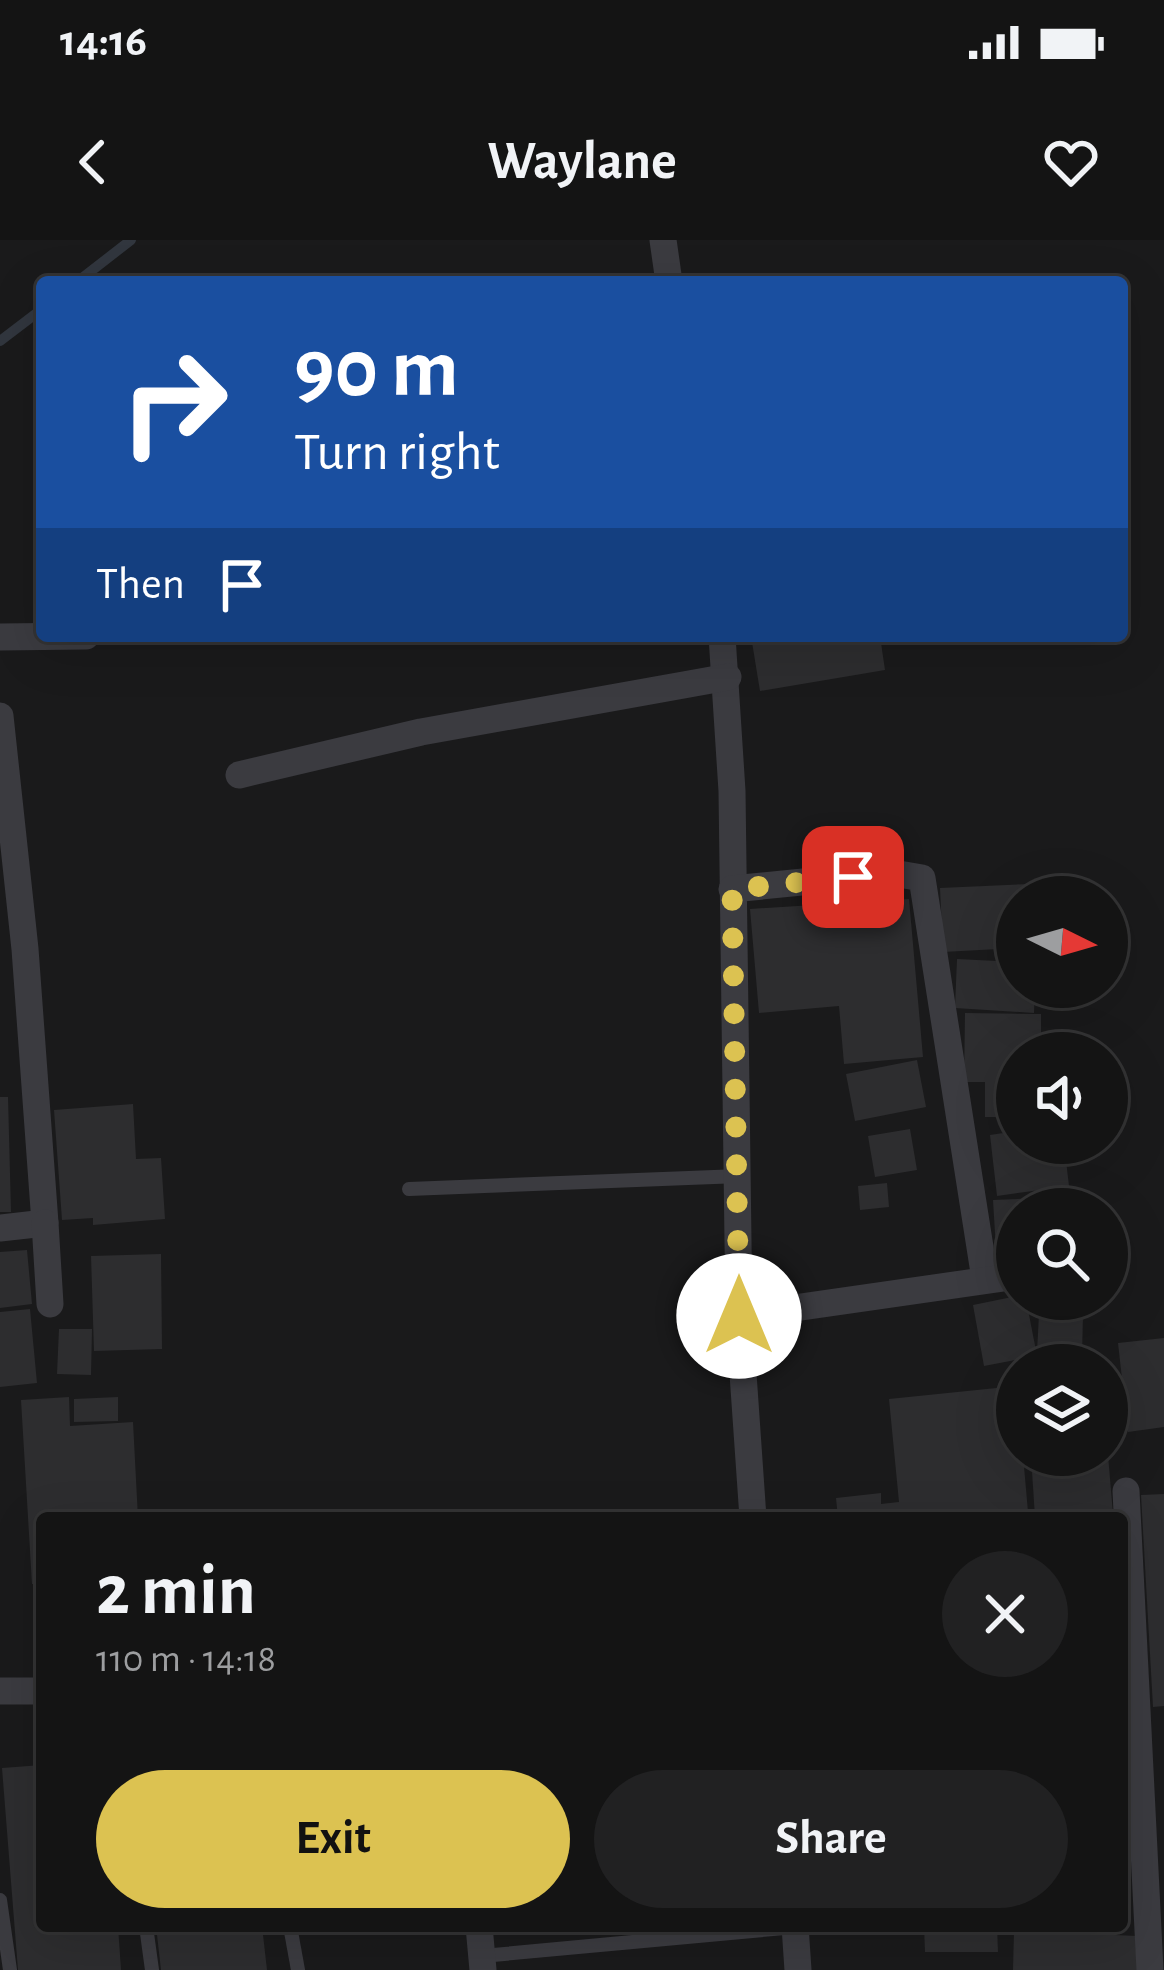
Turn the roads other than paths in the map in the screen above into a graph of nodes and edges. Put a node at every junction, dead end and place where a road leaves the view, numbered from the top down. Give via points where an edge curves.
1 (663, 240) edge
2 (668, 276) edge
3 (0, 637) edge
4 (36, 637) edge
5 (723, 642) edge
6 (728, 677) junction
7 (0, 716) edge
8 (239, 775) dead end
9 (732, 889) junction
10 (12, 950) edge
11 (740, 1176) junction
12 (409, 1189) dead end
13 (45, 1223) junction
14 (0, 1228) edge
15 (996, 1278) edge
16 (986, 1279) junction
17 (50, 1304) dead end
18 (739, 1316) junction
19 (1126, 1491) dead end
20 (753, 1512) edge
21 (1127, 1512) edge
22 (1128, 1519) edge
23 (0, 1691) edge
24 (35, 1691) dead end
25 (1142, 1717) edge
26 (0, 1900) edge
27 (147, 1932) edge
28 (291, 1932) edge
29 (480, 1932) edge
30 (752, 1932) edge
31 (795, 1932) edge
32 (483, 1963) edge
33 (10, 1970) edge
34 (152, 1970) edge
35 (298, 1970) edge
36 (798, 1970) edge
37 (1150, 1970) edge

1 - 2 street
3 - 4 street
5 - 6 street
6 - 8 street
6 - 9 street
7 - 10 street
9 - 11 street
9 - 16 street via 892,873 922,878
10 - 13 street
11 - 12 lane
11 - 18 street
13 - 14 street
13 - 17 street
15 - 16 street
16 - 18 street
18 - 20 street
19 - 21 street
22 - 25 street
23 - 24 street
25 - 37 street
26 - 33 lane
27 - 34 lane
28 - 35 lane
29 - 32 street
30 - 32 lane
31 - 36 street

